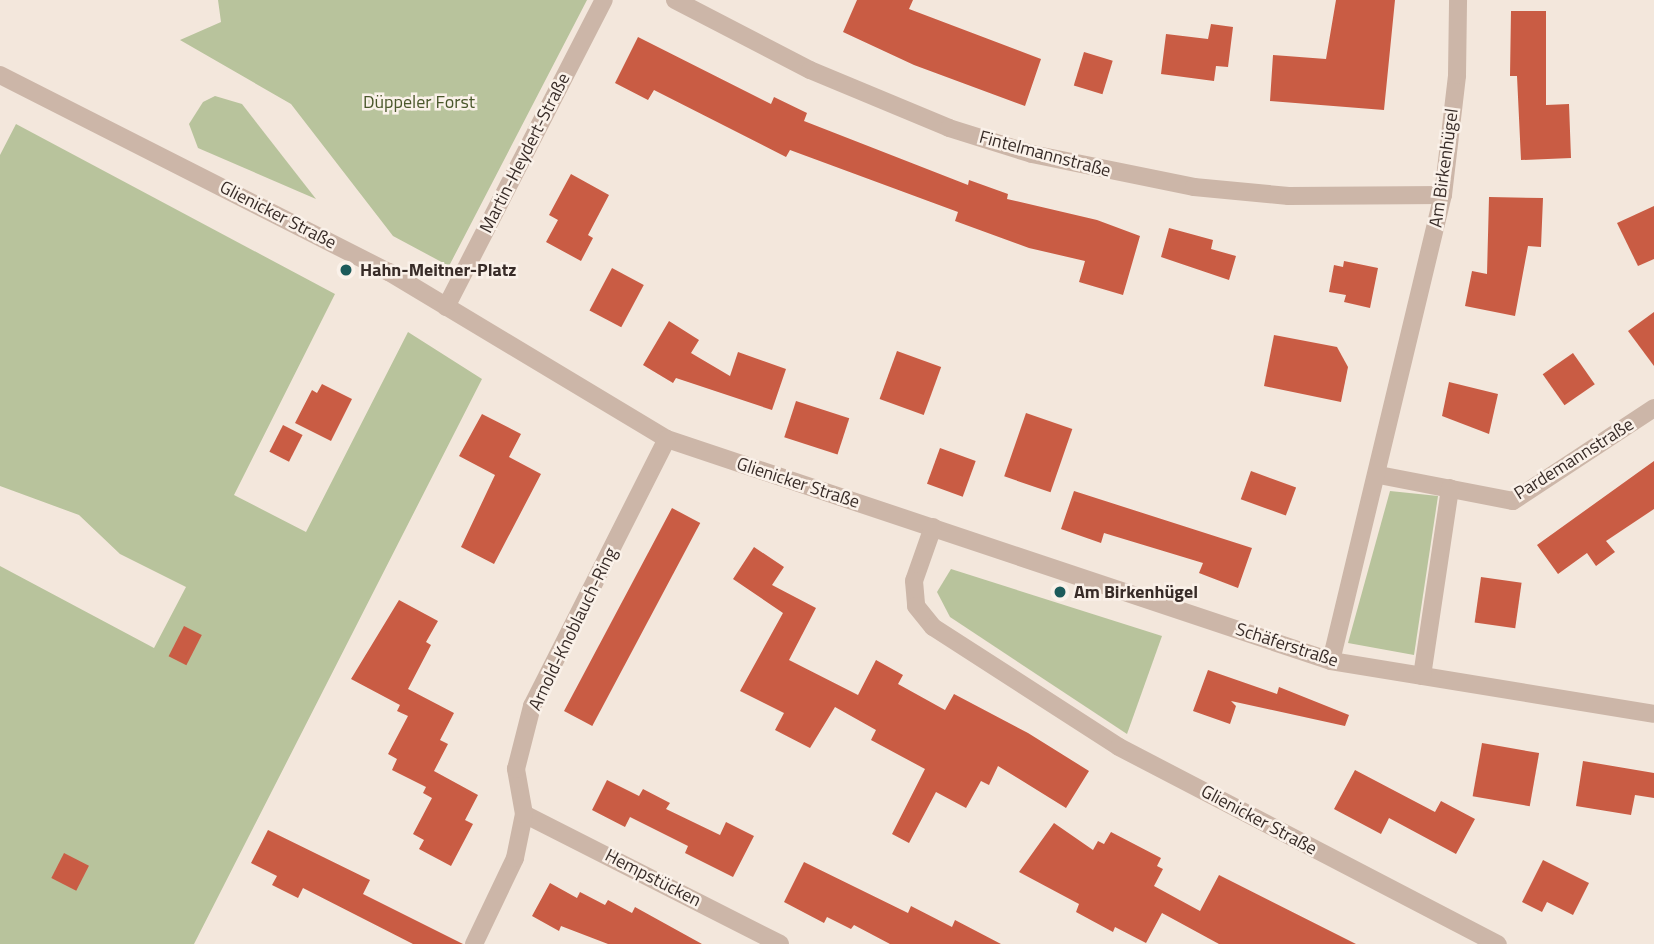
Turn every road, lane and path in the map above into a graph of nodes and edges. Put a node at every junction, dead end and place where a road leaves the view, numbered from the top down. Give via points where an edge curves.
1 (604, 0) edge
2 (675, 0) edge
3 (1458, 0) edge
4 (0, 75) edge
5 (1444, 195) junction
6 (446, 307) junction
7 (1654, 408) edge
8 (667, 439) junction
9 (1380, 475) junction
10 (1451, 488) junction
11 (933, 527) junction
12 (1331, 661) junction
13 (1422, 676) junction
14 (1654, 713) edge
15 (524, 814) junction
16 (474, 944) edge
17 (780, 944) edge
18 (1498, 944) edge

1 - 6 street, Martin-Heydert-Straße
2 - 5 street, Fintelmannstraße via 810,70 950,128 1032,154 1208,188 1289,196
3 - 5 street, Am Birkenhügel via 1457,75
4 - 6 street, Glienicker Straße via 322,237
5 - 9 street, Am Birkenhügel
6 - 8 street, Glienicker Straße
7 - 10 street, Pardemannstraße via 1513,501
8 - 11 street, Glienicker Straße
8 - 15 street, Arnold-Knoblauch-Ring via 532,706 516,769
9 - 10 street, Pardemannstraße
9 - 12 street, Am Birkenhügel
10 - 13 street
11 - 12 street, Schäferstraße
11 - 18 street, Glienicker Straße via 914,581 916,606 933,627 1119,747
12 - 13 street, Schäferstraße
13 - 14 street, Schäferstraße
15 - 16 street, Arnold-Knoblauch-Ring via 514,858
15 - 17 street, Hempstücken

